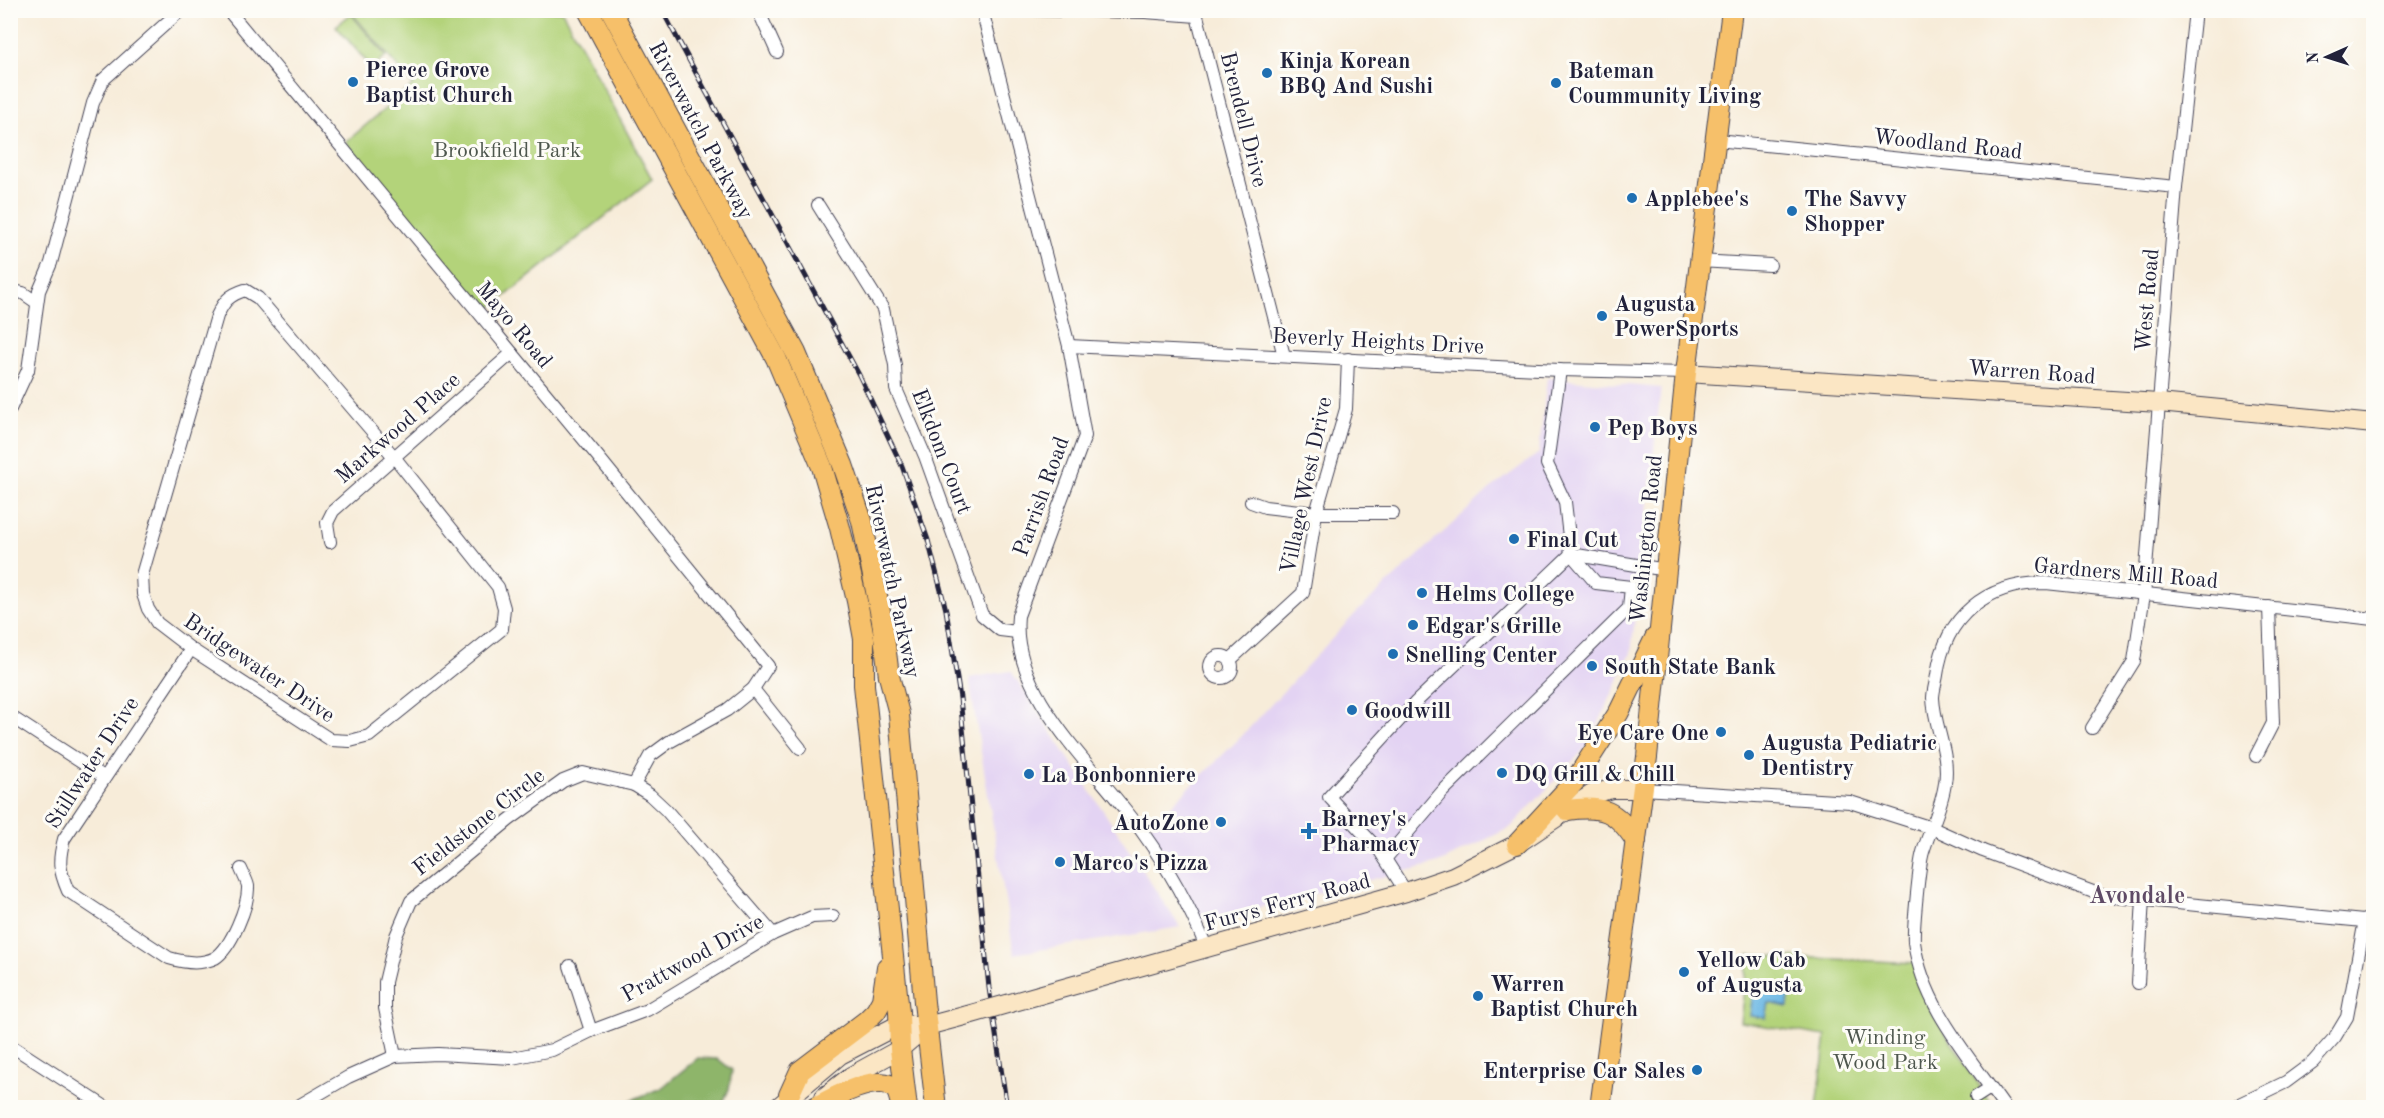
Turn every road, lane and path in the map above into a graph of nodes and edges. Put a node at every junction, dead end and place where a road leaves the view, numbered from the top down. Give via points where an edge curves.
1 (181, 10) edge
2 (228, 10) edge
3 (588, 10) edge
4 (610, 10) edge
5 (758, 10) edge
6 (982, 10) edge
7 (1033, 10) edge
8 (1732, 10) edge
9 (2195, 10) edge
10 (1145, 11) edge
11 (777, 52) dead end
12 (1717, 140) junction
13 (2176, 187) junction
14 (818, 205) dead end
15 (1699, 261) junction
16 (1770, 265) dead end
17 (10, 290) edge
18 (36, 302) junction
19 (1069, 346) junction
20 (512, 353) junction
21 (1284, 356) junction
22 (1348, 359) junction
23 (1560, 370) junction
24 (1686, 373) junction
25 (2159, 403) junction
26 (10, 409) edge
27 (2373, 424) edge
28 (395, 458) junction
29 (1251, 502) dead end
30 (1316, 513) junction
31 (1393, 513) dead end
32 (330, 542) dead end
33 (1571, 554) junction
34 (1666, 570) junction
35 (2144, 594) junction
36 (2269, 607) junction
37 (2373, 619) edge
38 (1661, 624) junction
39 (1017, 632) junction
40 (191, 649) junction
41 (1230, 660) dead end
42 (753, 689) junction
43 (10, 716) edge
44 (2092, 728) dead end
45 (800, 748) dead end
46 (2256, 756) dead end
47 (104, 777) junction
48 (634, 785) junction
49 (1643, 789) junction
50 (1567, 810) junction
51 (1932, 828) junction
52 (1636, 842) junction
53 (1517, 844) junction
54 (1385, 859) junction
55 (241, 868) dead end
56 (1406, 892) junction
57 (2143, 899) junction
58 (833, 916) dead end
59 (2369, 921) edge
60 (773, 934) junction
61 (891, 938) junction
62 (1207, 948) junction
63 (570, 966) dead end
64 (2138, 983) dead end
65 (900, 1024) junction
66 (927, 1026) junction
67 (591, 1031) junction
68 (10, 1045) edge
69 (900, 1049) junction
70 (395, 1056) junction
71 (1990, 1088) junction
72 (1976, 1097) dead end
73 (783, 1101) edge
74 (107, 1107) edge
75 (299, 1107) edge
76 (812, 1107) edge
77 (902, 1107) edge
78 (907, 1107) edge
79 (936, 1107) edge
80 (1600, 1107) edge
81 (2005, 1107) edge
82 (2232, 1107) edge

1 - 18 street via 103,80 85,130 51,263
2 - 20 street, Mayo Road
3 - 61 main road, Riverwatch Parkway via 776,358 822,468 850,564 864,639 864,685
4 - 66 main road, Riverwatch Parkway via 796,353 862,521 899,714
5 - 11 street
6 - 19 street, Parrish Road
7 - 10 street, Brendell Drive
8 - 12 main road, Washington Road
9 - 13 street, West Road
10 - 21 street, Brendell Drive via 1197,16
12 - 13 street, Woodland Road
12 - 15 main road, Washington Road
13 - 25 street, West Road
14 - 39 street, Elkdom Court via 883,309 896,389 925,456 982,615 1000,630
15 - 16 street
15 - 24 main road, Washington Road
17 - 18 street
18 - 26 street via 28,370
19 - 21 street, Beverly Heights Drive
19 - 39 street, Parrish Road via 1085,436 1018,616
20 - 28 street, Markwood Place
20 - 42 street, Mayo Road via 768,666
21 - 22 street, Beverly Heights Drive
22 - 23 street, Beverly Heights Drive
22 - 30 street, Village West Drive via 1346,409
23 - 24 street, Beverly Heights Drive
23 - 33 street via 1547,464 1565,502
24 - 25 main road, Warren Road
24 - 34 main road, Washington Road
25 - 27 main road, Warren Road
25 - 35 street, West Road
28 - 32 street, Markwood Place via 333,511 327,523
28 - 40 street, Bridgewater Drive via 498,587 504,608 502,629 369,736 350,741 331,740
28 - 40 street, Bridgewater Drive via 258,298 245,290 223,302 142,575 143,594 153,616
29 - 30 street
30 - 31 street
30 - 41 street, Village West Drive via 1303,593
33 - 34 street
33 - 54 street via 1416,702 1329,797
33 - 54 street via 1596,582 1631,587 1629,608 1442,792
34 - 38 main road, Washington Road
35 - 36 street, Gardners Mill Road
35 - 44 street, West Road via 2134,661
35 - 51 street, Gardners Mill Road via 2021,583 1992,594 1963,614 1948,634 1939,657 1934,698 1946,777
36 - 37 street, Gardners Mill Road
36 - 46 street via 2273,723
38 - 49 main road, Washington Road
38 - 53 main road via 1618,712 1575,781
39 - 62 street, Parrish Road via 1029,673 1049,714 1157,853
40 - 47 street, Stillwater Drive
42 - 45 street
42 - 48 street via 727,710 669,741 650,756
43 - 47 street
47 - 55 street, Stillwater Drive via 64,839 59,857 68,891 95,909 169,958 197,962 215,957 230,942 244,909 248,886
48 - 60 street, Fieldstone Circle via 666,810
48 - 70 street, Fieldstone Circle via 583,773 563,781 411,901 396,936 385,982 385,1008
49 - 50 main road, Furys Ferry Road via 1612,789 1592,794
49 - 51 street via 1850,802
49 - 52 main road, Washington Road
50 - 52 main road via 1592,807 1607,811 1626,826
50 - 53 main road, Furys Ferry Road
51 - 57 street via 2104,896
51 - 71 street, Gardners Mill Road via 1923,854 1914,941 1926,986 1942,1018
52 - 80 main road, Washington Road
53 - 56 main road, Furys Ferry Road via 1454,876
54 - 56 street
56 - 62 main road, Furys Ferry Road
57 - 59 street
57 - 64 street
58 - 60 street, Prattwood Drive via 812,917
59 - 82 street via 2347,1017 2335,1037 2313,1062 2286,1082
60 - 67 street, Prattwood Drive via 647,1010
61 - 65 main road, Riverwatch Parkway
61 - 73 main road via 882,1000 876,1011 800,1071
62 - 66 main road, Furys Ferry Road, bridge
63 - 67 street
65 - 66 main road, Furys Ferry Road
65 - 69 main road, Riverwatch Parkway
65 - 73 main road via 840,1055
66 - 69 main road, Furys Ferry Road
66 - 79 main road, Riverwatch Parkway
67 - 70 street, Prattwood Drive via 552,1050 512,1058
68 - 74 street
69 - 76 main road, Furys Ferry Road via 851,1076
69 - 78 main road, Riverwatch Parkway
70 - 75 street, Prattwood Drive via 348,1077
71 - 72 street
71 - 81 street, Gardners Mill Road
76 - 77 main road via 847,1089 878,1083 897,1090

